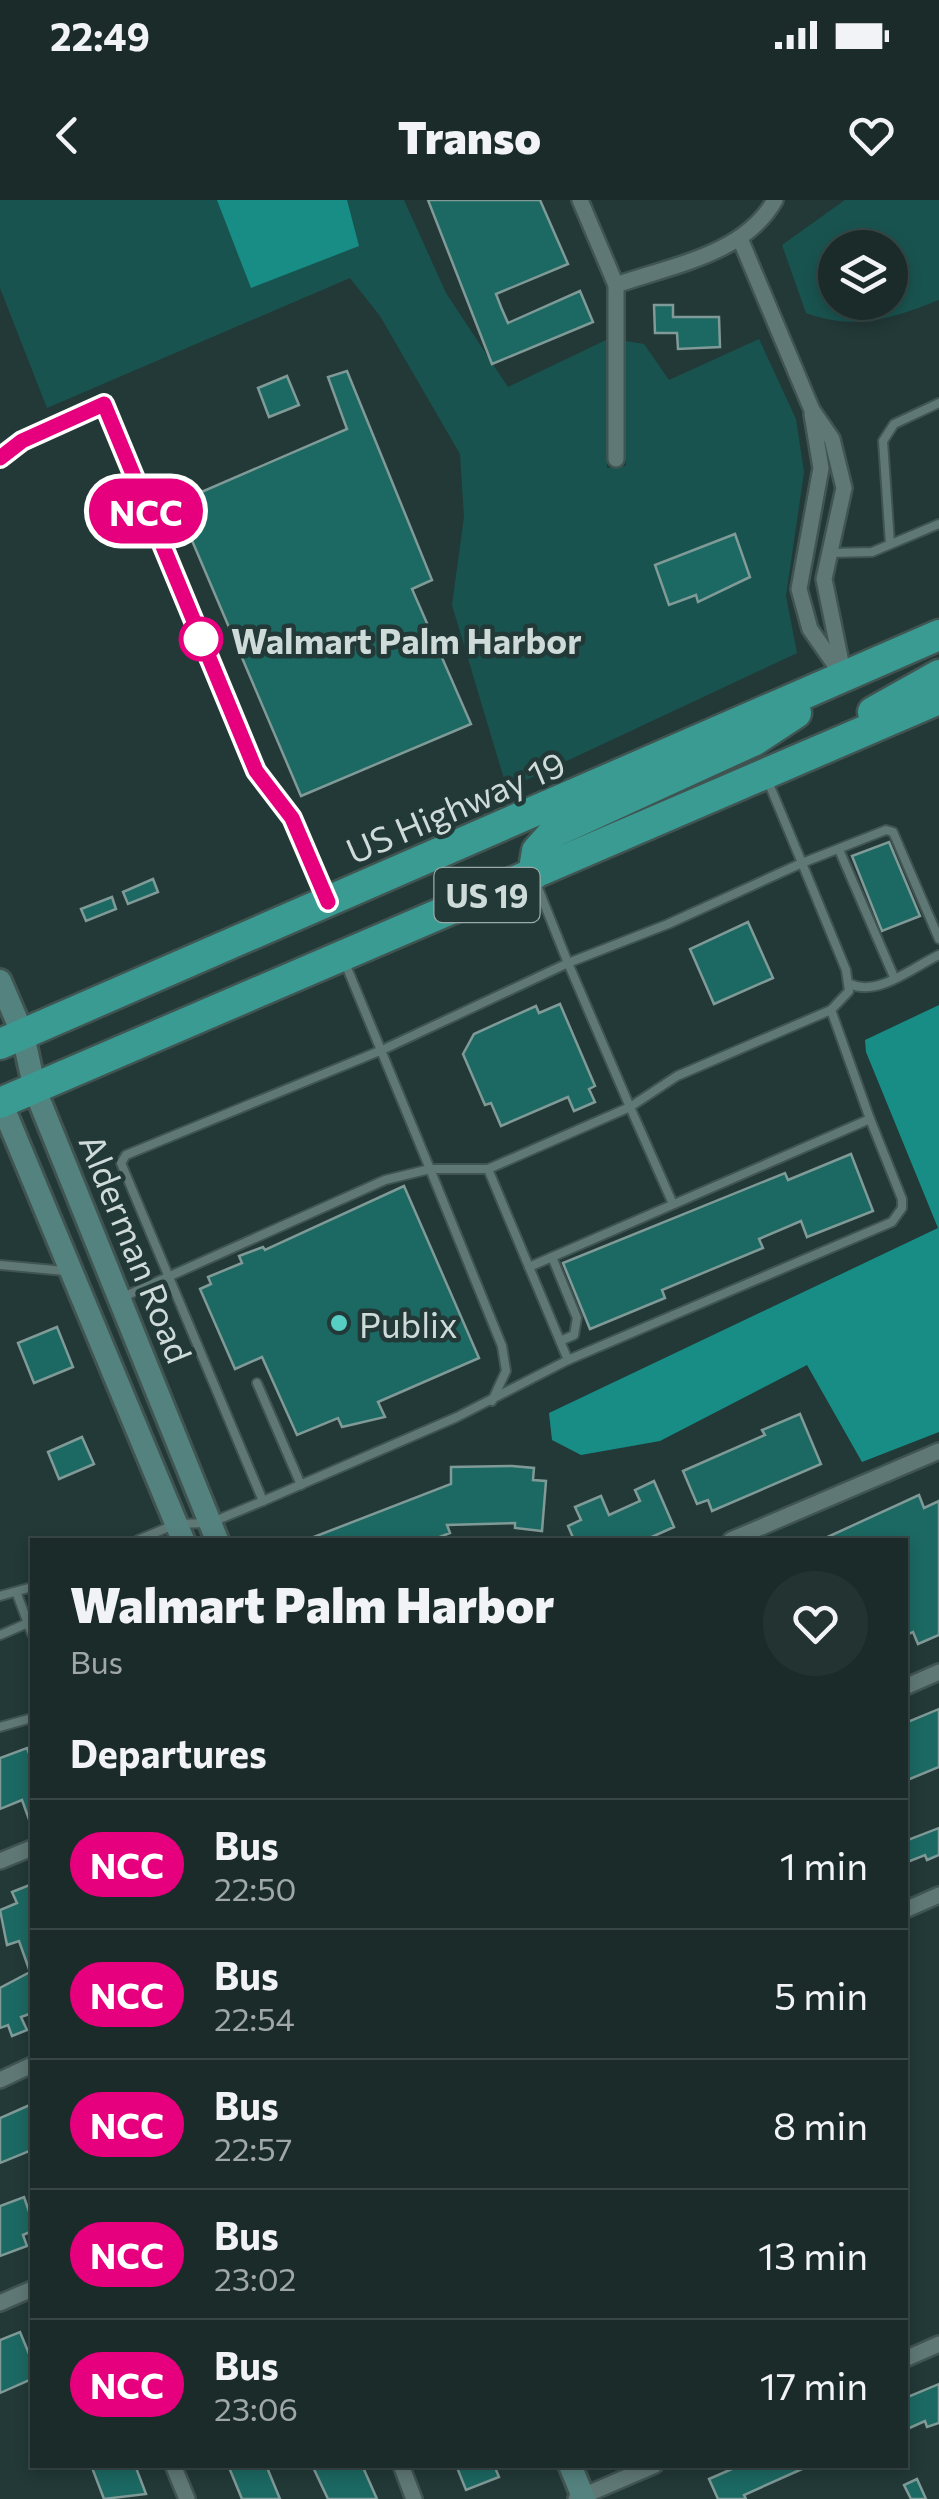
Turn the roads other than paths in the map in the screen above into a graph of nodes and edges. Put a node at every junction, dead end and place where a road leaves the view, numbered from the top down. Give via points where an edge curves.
1 (580, 200) edge
2 (775, 200) edge
3 (741, 240) junction
4 (616, 285) junction
5 (939, 404) edge
6 (812, 410) junction
7 (0, 458) edge
8 (616, 459) dead end
9 (939, 524) edge
10 (890, 544) junction
11 (829, 552) junction
12 (939, 635) edge
13 (939, 675) edge
14 (836, 681) junction
15 (939, 700) edge
16 (828, 748) junction
17 (766, 775) junction
18 (840, 852) junction
19 (802, 864) junction
20 (532, 876) junction
21 (328, 902) junction
22 (939, 939) edge
23 (939, 955) edge
24 (343, 959) junction
25 (568, 962) junction
26 (894, 976) junction
27 (0, 980) edge
28 (850, 984) junction
29 (830, 1010) junction
30 (11, 1040) edge
31 (382, 1050) junction
32 (35, 1090) junction
33 (0, 1101) edge
34 (630, 1107) junction
35 (870, 1119) junction
36 (488, 1168) junction
37 (430, 1169) junction
38 (673, 1204) junction
39 (552, 1257) junction
40 (0, 1265) edge
41 (528, 1267) junction
42 (70, 1271) junction
43 (168, 1278) junction
44 (120, 1299) junction
45 (560, 1342) junction
46 (568, 1360) junction
47 (506, 1370) junction
48 (520, 1382) junction
49 (257, 1383) dead end
50 (492, 1401) junction
51 (939, 1451) edge
52 (301, 1485) junction
53 (263, 1501) junction
54 (213, 1531) edge
55 (180, 1532) edge
56 (148, 1538) edge
57 (735, 1538) edge
58 (30, 1588) edge
59 (16, 1594) junction
60 (0, 1596) edge
61 (30, 1622) edge
62 (0, 1635) edge
63 (939, 1672) edge
64 (908, 1686) edge
65 (30, 1719) edge
66 (0, 1727) edge
67 (30, 1849) edge
68 (0, 1861) edge
69 (939, 1895) edge
70 (908, 1909) edge
71 (30, 2067) edge
72 (0, 2080) edge
73 (30, 2289) edge
74 (0, 2302) edge
75 (939, 2344) edge
76 (908, 2358) edge
77 (174, 2468) edge
78 (402, 2468) edge
79 (571, 2468) edge
80 (648, 2468) edge
81 (580, 2498) edge
82 (188, 2499) edge
83 (414, 2499) edge

1 - 4 street
2 - 3 street
3 - 4 street
3 - 6 street
4 - 8 street
5 - 10 lane via 887,432 883,441
6 - 11 street via 832,439 844,488
6 - 14 street via 821,468 799,589
7 - 21 lane via 104,404 256,771 292,818
9 - 10 lane
10 - 11 lane via 860,554
11 - 14 street via 824,579
12 - 14 highway, US Highway 19 / US 19
13 - 16 highway via 888,702
14 - 20 highway via 756,740 554,832 537,852
14 - 21 highway, US Highway 19 / US 19
15 - 16 highway, US 19
16 - 17 highway, US 19
17 - 19 lane
17 - 20 highway, US 19
18 - 19 lane
18 - 22 lane via 892,832
18 - 26 lane
19 - 25 lane
19 - 28 lane
20 - 24 highway, US 19
20 - 25 lane
21 - 30 highway, US Highway 19 / US 19
23 - 26 lane
24 - 31 lane
24 - 32 highway, US 19
25 - 31 lane
25 - 34 lane
26 - 28 lane via 864,990
27 - 30 street, Alderman Road
28 - 29 lane
29 - 34 lane via 677,1076
29 - 35 lane
30 - 32 street, Alderman Road
31 - 37 lane
31 - 43 lane via 126,1154 121,1163
32 - 33 highway, US 19
32 - 44 street, Alderman Road
33 - 42 street, Alderman Road
34 - 36 lane
34 - 38 lane
35 - 38 lane
35 - 46 lane via 902,1199 892,1222
36 - 37 lane
36 - 41 lane
37 - 43 lane via 385,1180
37 - 47 lane
38 - 39 lane
39 - 41 lane
39 - 45 lane via 577,1318 574,1335
40 - 42 lane
41 - 45 lane
42 - 55 street, Alderman Road
43 - 44 lane
43 - 53 lane
44 - 54 street, Alderman Road
45 - 46 lane
46 - 48 lane
47 - 48 lane
47 - 50 lane
48 - 50 lane
49 - 52 lane
50 - 52 lane
51 - 57 street
52 - 53 lane
53 - 54 lane
54 - 55 lane
55 - 56 lane
58 - 59 lane
59 - 60 lane
59 - 61 lane
61 - 62 lane
63 - 64 street
65 - 66 lane
67 - 68 street
69 - 70 street
71 - 72 street
73 - 74 street
75 - 76 street
77 - 82 street
78 - 83 street
79 - 81 street
80 - 81 street

